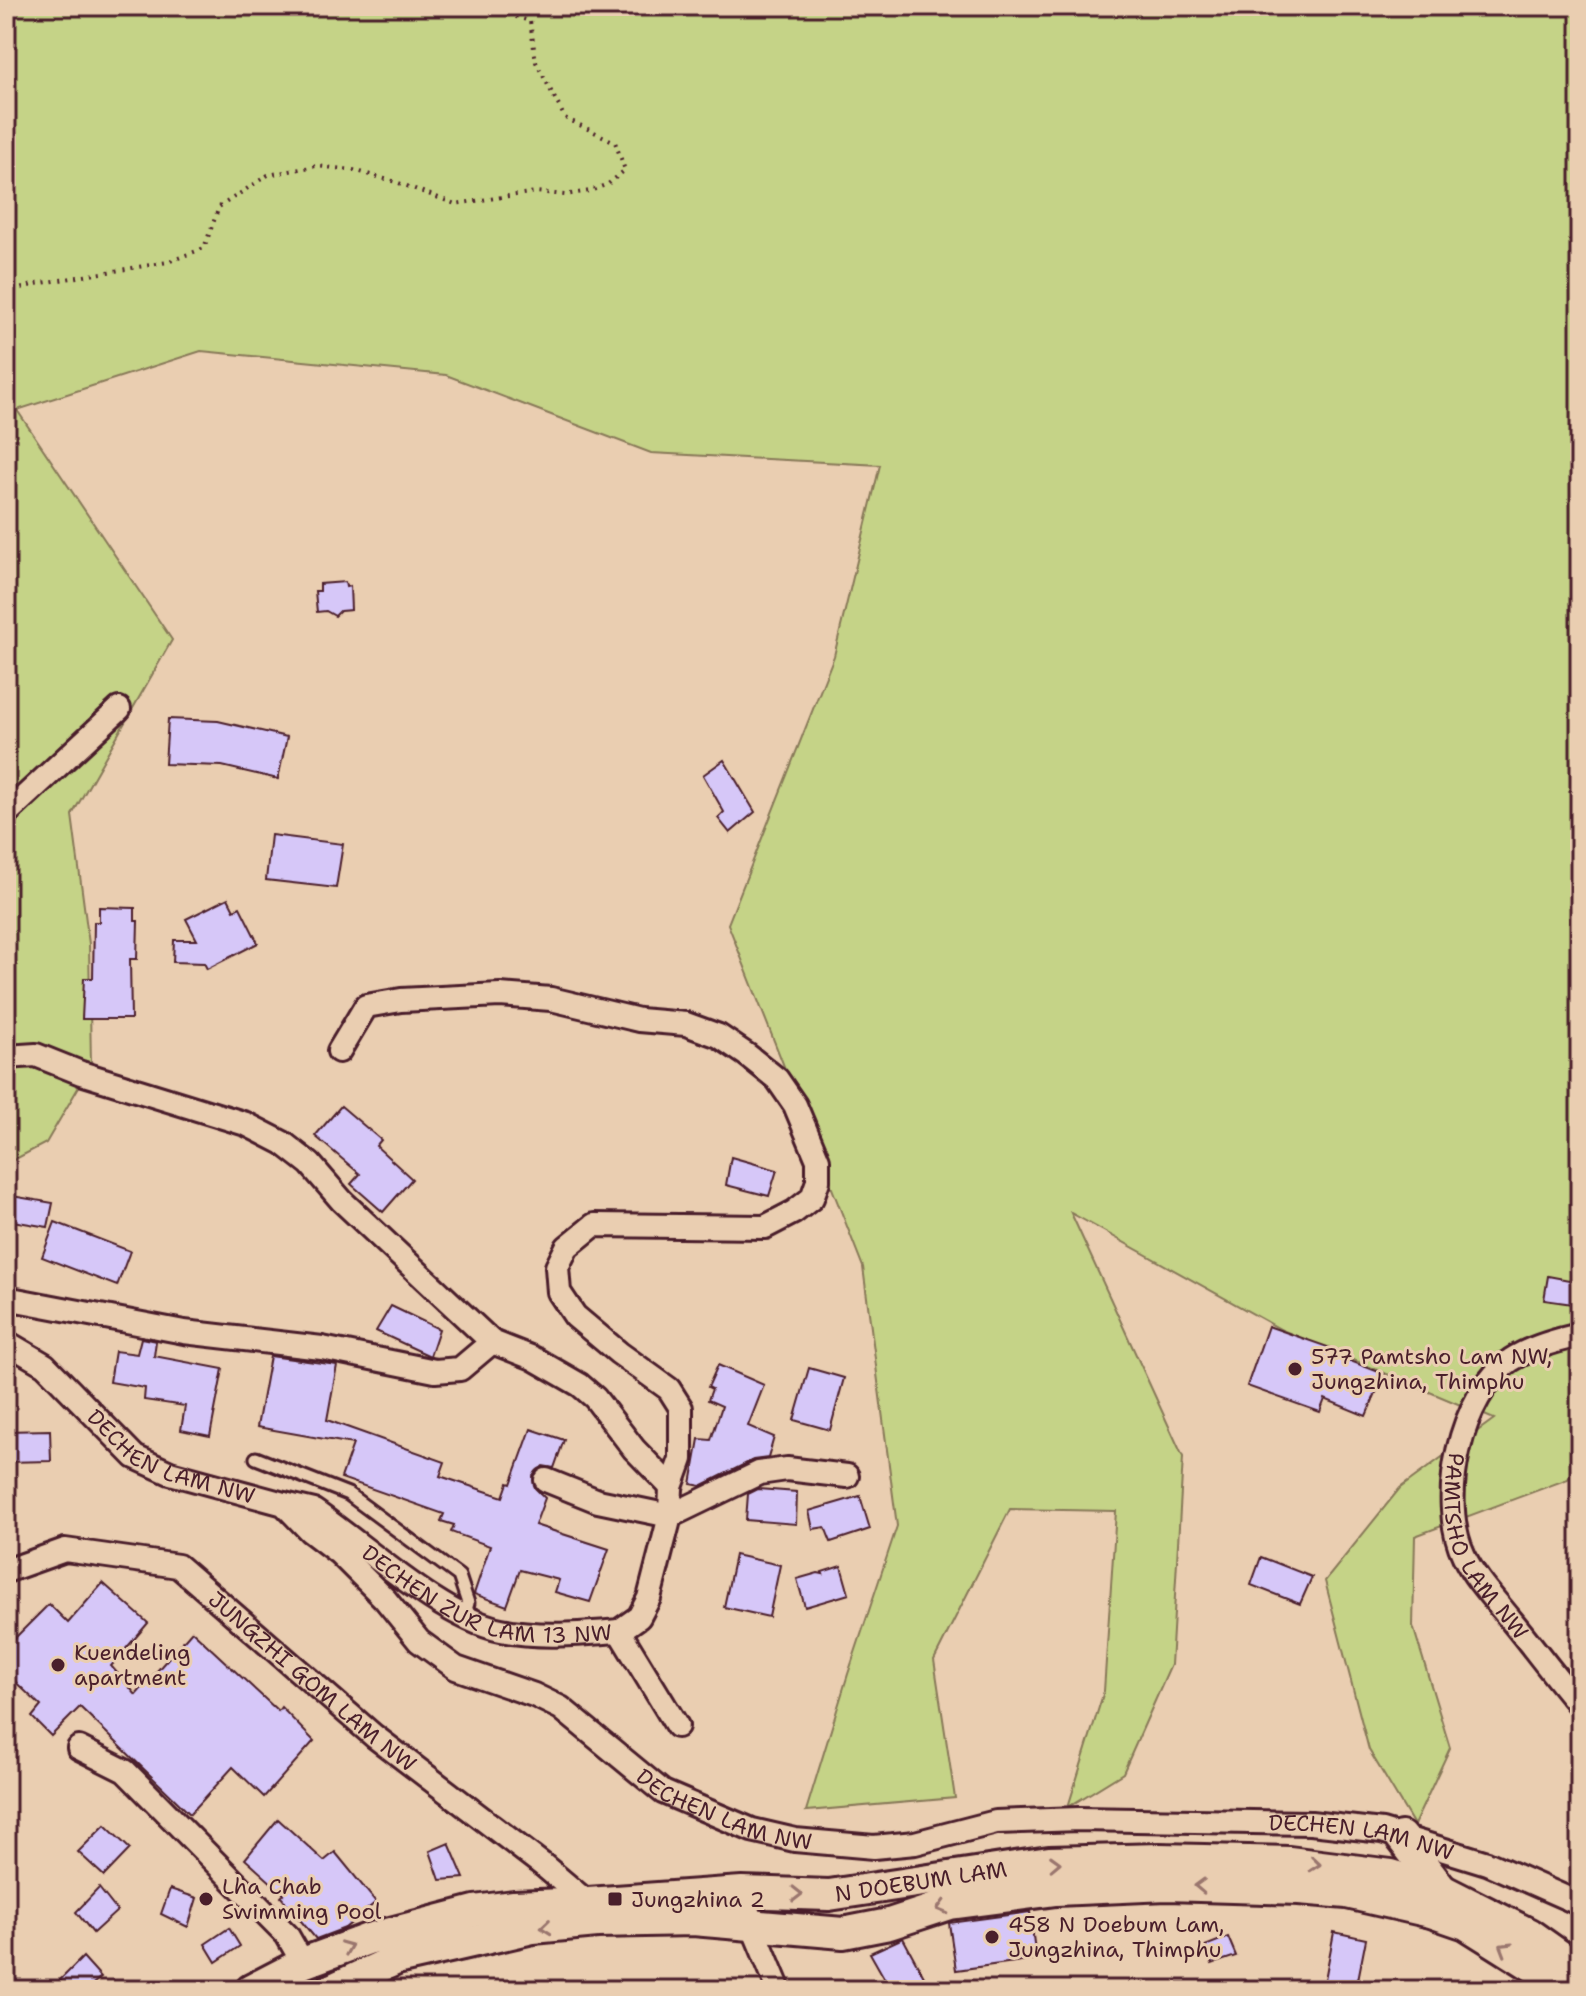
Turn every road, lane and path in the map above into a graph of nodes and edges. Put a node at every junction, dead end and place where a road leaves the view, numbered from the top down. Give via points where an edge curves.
1 (466, 6) edge
2 (6, 293) edge
3 (119, 709) dead end
4 (6, 814) edge
5 (339, 1051) dead end
6 (6, 1057) edge
7 (6, 1298) edge
8 (1580, 1335) edge
9 (6, 1342) edge
10 (492, 1342) junction
11 (256, 1458) dead end
12 (847, 1476) dead end
13 (546, 1480) dead end
14 (671, 1487) junction
15 (284, 1504) junction
16 (670, 1516) junction
17 (6, 1571) edge
18 (464, 1618) junction
19 (619, 1631) junction
20 (1580, 1706) edge
21 (677, 1726) dead end
22 (79, 1748) dead end
23 (1401, 1837) junction
24 (1442, 1890) junction
25 (742, 1892) junction
26 (588, 1903) junction
27 (1580, 1904) edge
28 (752, 1925) junction
29 (303, 1963) junction
30 (1580, 1970) edge
31 (251, 1990) edge
32 (330, 1990) edge
33 (779, 1990) edge
34 (1571, 1990) edge

1 - 2 path via 530,21 536,62 565,118 615,142 625,170 590,191 536,192 455,204 353,170 316,166 268,175 219,207 204,248 168,262
3 - 4 street
5 - 14 street, DECHEN ZUR LAM 13 NW via 366,1006 500,995 686,1024 719,1036 777,1079 795,1105 818,1160 812,1198 765,1227 594,1225 567,1247 557,1267 559,1292 575,1316 669,1389 681,1408 681,1459
6 - 10 street via 36,1055 246,1124 283,1143
7 - 10 street via 435,1371 460,1369
8 - 20 street, PAMTSHO LAM NW via 1534,1349 1495,1375 1466,1427 1451,1504 1464,1557
9 - 15 street, DECHEN LAM NW via 45,1365 135,1457 170,1473
10 - 14 street via 580,1385
11 - 18 lane via 348,1494 459,1576 468,1603
12 - 16 street via 773,1469
13 - 16 street via 598,1501
14 - 16 street, DECHEN ZUR LAM 13 NW
15 - 18 street, DECHEN ZUR LAM 13 NW via 314,1511
15 - 23 street, DECHEN LAM NW via 385,1599 419,1641 456,1668 561,1708 663,1792 752,1830 874,1847 915,1843 996,1822 1079,1819 1311,1823
16 - 19 street, DECHEN ZUR LAM 13 NW via 649,1598 639,1617
17 - 26 street, JUNGZHI GOM LAM NW via 65,1550 178,1566 374,1736
18 - 19 street, DECHEN ZUR LAM 13 NW via 500,1630 551,1636
19 - 21 street
22 - 29 street via 125,1771 287,1935
23 - 24 main road
23 - 27 street, DECHEN LAM NW via 1487,1863
25 -> 24 main road, N DOEBUM LAM via 829,1895 1049,1862 1160,1859 1289,1862 1391,1875
24 - 30 main road, N DOEBUM LAM via 1529,1934
25 - 26 main road, N DOEBUM LAM
25 - 28 street
29 -> 26 main road, N DOEBUM LAM via 368,1939 475,1911
28 -> 32 main road, N DOEBUM LAM via 693,1920 533,1928 397,1959
28 - 33 street
34 -> 28 main road, N DOEBUM LAM via 1466,1924 1388,1901 1299,1889 1167,1885 1056,1890 950,1904 843,1933
29 - 31 main road, N DOEBUM LAM

